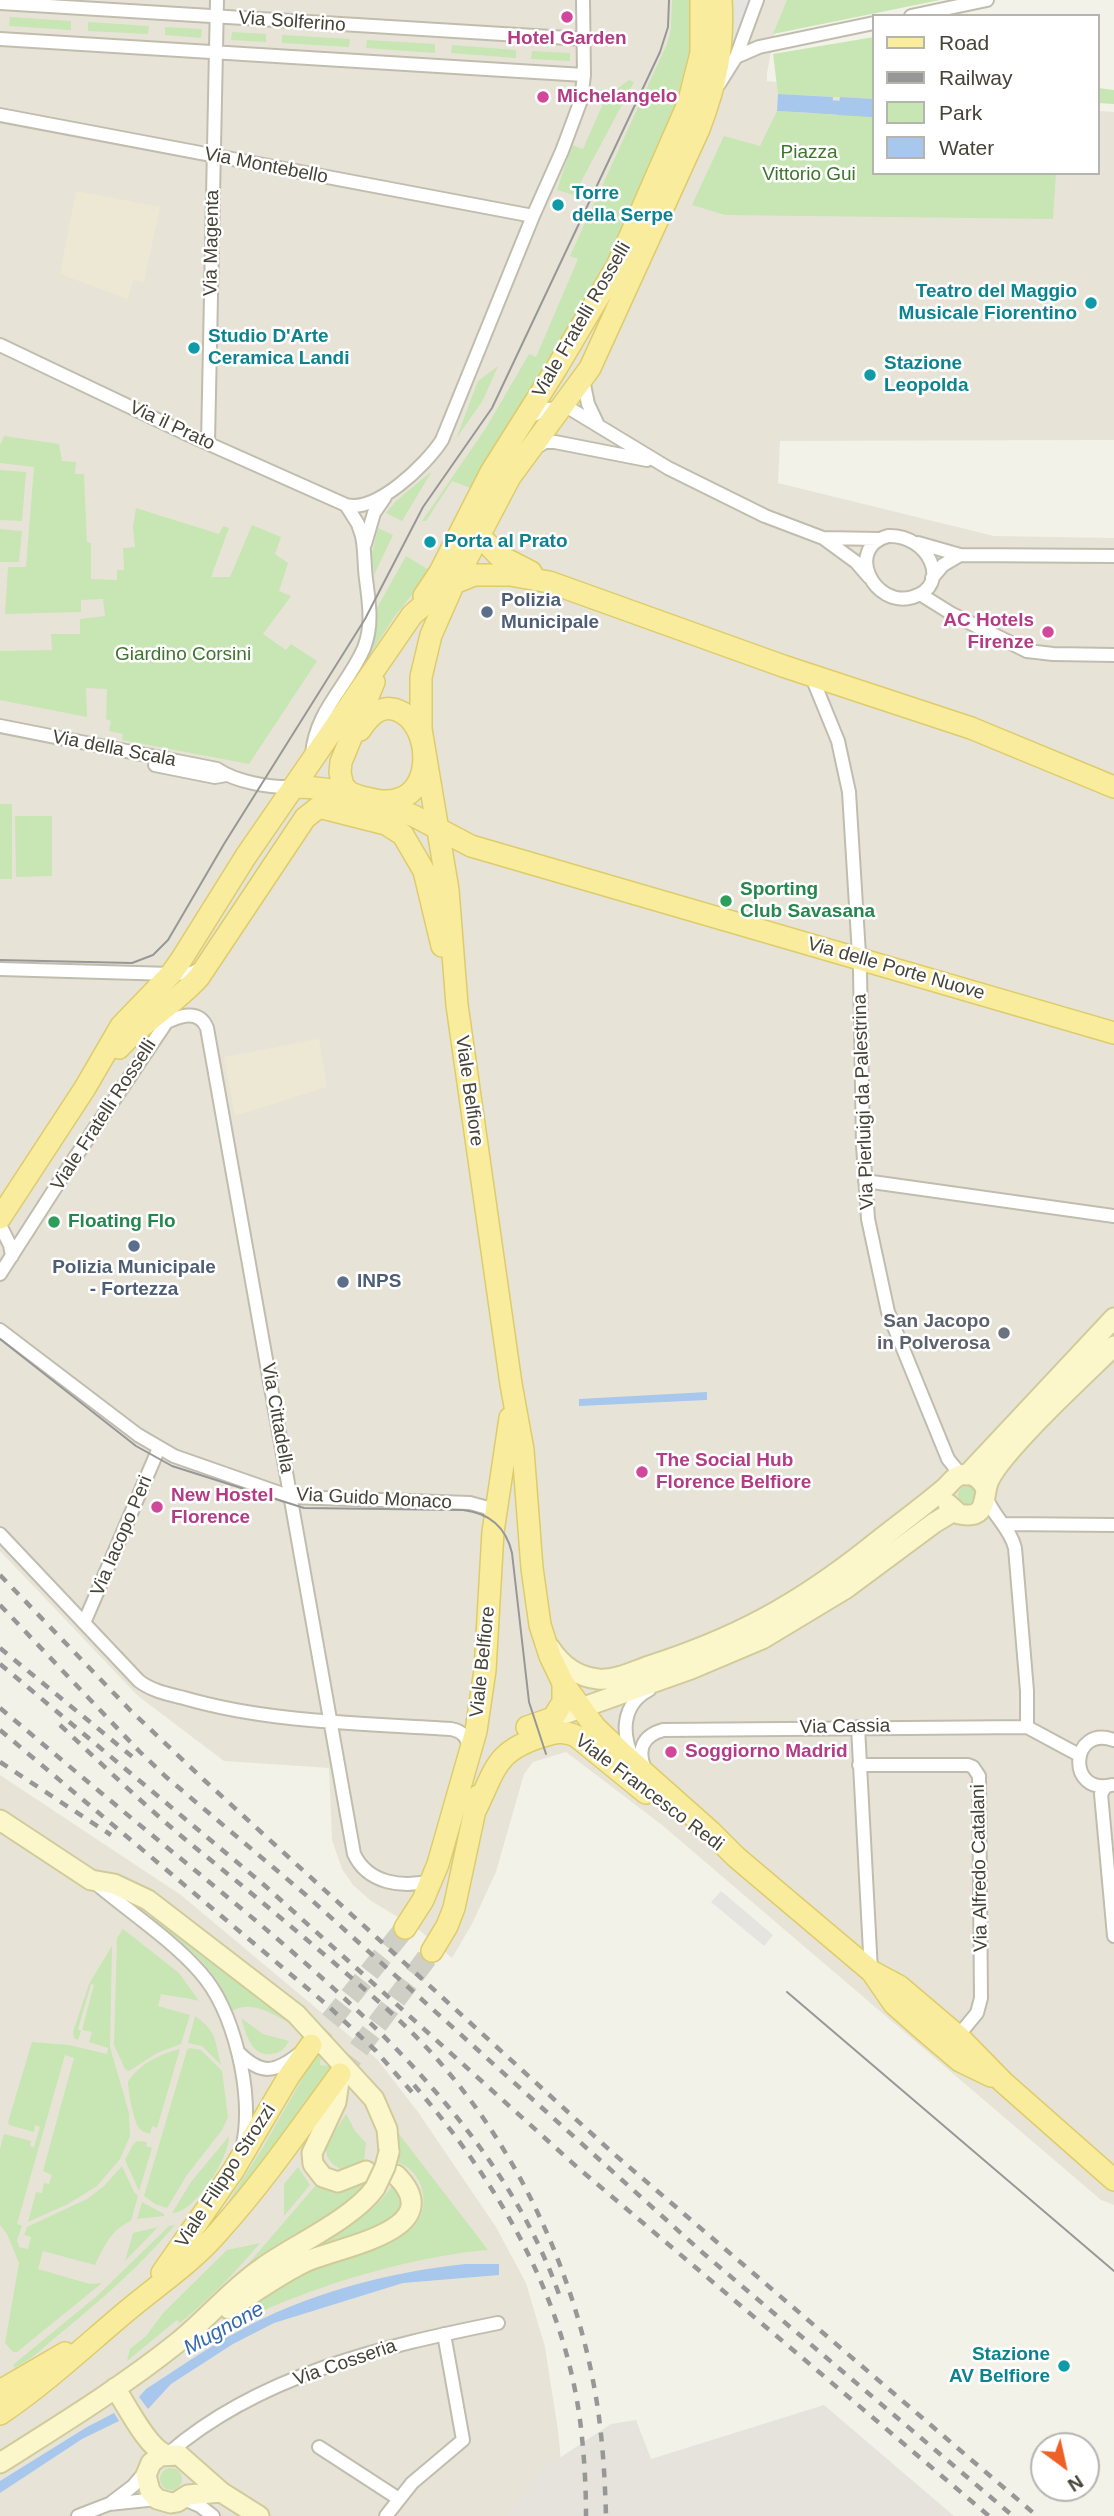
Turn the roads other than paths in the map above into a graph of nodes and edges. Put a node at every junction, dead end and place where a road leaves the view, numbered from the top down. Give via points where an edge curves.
1 (217, 0) edge
2 (583, 0) edge
3 (701, 0) edge
4 (721, 0) edge
5 (757, 0) edge
6 (987, 0) edge
7 (0, 3) edge
8 (920, 14) edge
9 (216, 17) junction
10 (872, 23) edge
11 (0, 39) edge
12 (584, 39) junction
13 (216, 52) junction
14 (736, 57) junction
15 (584, 75) junction
16 (711, 97) junction
17 (0, 115) edge
18 (214, 155) junction
19 (533, 216) junction
20 (0, 345) edge
21 (583, 380) junction
22 (563, 407) junction
23 (597, 424) junction
24 (520, 427) junction
25 (208, 443) junction
26 (525, 456) junction
27 (654, 461) junction
28 (500, 474) junction
29 (388, 492) junction
30 (346, 505) junction
31 (479, 535) junction
32 (823, 538) junction
33 (879, 539) junction
34 (914, 542) junction
35 (364, 548) junction
36 (960, 555) junction
37 (1114, 556) edge
38 (869, 577) junction
39 (932, 578) junction
40 (549, 582) junction
41 (454, 583) junction
42 (920, 594) junction
43 (398, 634) junction
44 (1114, 655) edge
45 (810, 675) junction
46 (0, 726) edge
47 (0, 735) edge
48 (424, 751) junction
49 (345, 753) junction
50 (312, 759) junction
51 (226, 775) junction
52 (293, 787) junction
53 (1114, 787) edge
54 (358, 796) junction
55 (319, 807) joint
56 (438, 829) junction
57 (216, 954) junction
58 (858, 957) junction
59 (0, 969) edge
60 (170, 974) junction
61 (199, 977) junction
62 (457, 1005) junction
63 (163, 1024) junction
64 (1114, 1033) edge
65 (85, 1088) junction
66 (865, 1181) junction
67 (1114, 1216) edge
68 (0, 1218) edge
69 (0, 1225) edge
70 (12, 1256) junction
71 (0, 1274) edge
72 (1114, 1318) edge
73 (0, 1330) edge
74 (1114, 1346) edge
75 (511, 1384) junction
76 (159, 1448) junction
77 (959, 1478) junction
78 (986, 1494) junction
79 (291, 1497) junction
80 (954, 1511) junction
81 (494, 1518) junction
82 (1004, 1524) junction
83 (1114, 1525) edge
84 (0, 1534) edge
85 (84, 1623) junction
86 (543, 1638) junction
87 (680, 1673) junction
88 (563, 1683) junction
89 (582, 1709) junction
90 (331, 1723) junction
91 (557, 1725) junction
92 (858, 1727) junction
93 (1027, 1727) junction
94 (663, 1730) joint
95 (1114, 1740) edge
96 (1079, 1755) junction
97 (468, 1760) junction
98 (859, 1765) junction
99 (643, 1773) junction
100 (1112, 1785) edge
101 (0, 1820) edge
102 (736, 1857) junction
103 (91, 1880) junction
104 (432, 1881) junction
105 (405, 1928) tunnel mouth
106 (1114, 1936) edge
107 (432, 1951) tunnel mouth
108 (871, 1971) junction
109 (958, 2036) junction
110 (311, 2045) joint
111 (237, 2049) junction
112 (340, 2074) joint
113 (1003, 2082) junction
114 (1089, 2157) junction
115 (239, 2161) junction
116 (1114, 2162) edge
117 (396, 2175) dead end
118 (370, 2179) junction
119 (1114, 2180) edge
120 (135, 2304) junction
121 (498, 2323) dead end
122 (444, 2334) junction
123 (97, 2335) junction
124 (178, 2342) junction
125 (116, 2388) junction
126 (0, 2391) edge
127 (0, 2414) edge
128 (201, 2427) junction
129 (319, 2447) dead end
130 (156, 2452) junction
131 (0, 2463) edge
132 (191, 2464) junction
133 (221, 2492) junction
134 (186, 2497) junction
135 (399, 2498) junction
136 (158, 2499) junction
137 (109, 2504) junction
138 (78, 2516) edge
139 (213, 2516) edge
140 (259, 2516) edge
141 (386, 2516) edge

1 - 9 street, Via Magenta
2 - 12 street
3 - 24 main road, Viale Fratelli Rosselli via 702,41 679,128 617,266
4 - 16 main road, Viale Fratelli Rosselli via 722,41
5 - 14 street
6 - 8 street
7 - 9 street, Via Solferino
9 - 12 street, Via Solferino
9 - 13 street, Via Magenta
10 - 14 street via 759,47
11 - 13 street, Via Solferino
12 - 15 street
13 - 15 street, Via Solferino
13 - 18 street, Via Magenta
14 - 16 street
15 - 19 street via 581,100
16 - 21 main road, Viale Fratelli Rosselli
17 - 18 street, Via Montebello
18 - 19 street, Via Montebello
18 - 25 street, Via Magenta
19 - 29 street via 438,447
20 - 25 street, Via il Prato
21 - 22 main road, Viale Fratelli Rosselli
21 - 23 street
22 - 23 street
22 - 24 street via 540,411
22 - 26 main road, Viale Fratelli Rosselli
23 - 27 street
24 - 28 main road, Viale Fratelli Rosselli
25 - 30 street, Via il Prato
26 - 27 street via 538,445 555,442
26 - 28 main road, Viale Fratelli Rosselli
27 - 32 street via 765,516
28 - 31 main road
28 - 43 main road
29 - 30 street via 361,506
29 - 35 street via 374,513
30 - 35 street via 360,529
31 - 40 main road via 498,555
31 - 41 main road
32 - 33 street
32 - 38 street
33 - 34 street via 895,536
33 - 38 street via 867,554
34 - 36 street
34 - 39 street via 928,555
35 - 50 street via 368,636 352,671 320,719
36 - 37 street
36 - 39 street
38 - 42 street via 891,597 906,599
39 - 42 street
40 - 41 main road via 489,574
40 - 45 main road
41 - 43 main road via 430,597
41 - 48 main road via 424,661 420,699
42 - 44 street via 1027,651
43 - 49 main road
43 - 50 main road
45 - 53 main road via 971,728
45 - 58 street, Via Pierluigi da Palestrina via 845,765
46 - 51 street, Via della Scala via 217,769
47 - 51 street, Via della Scala via 215,777
48 - 49 main road via 408,717 383,709 367,719
48 - 54 main road via 419,779 408,795 386,801
48 - 56 main road, Viale Belfiore
49 - 54 main road via 342,783
50 - 52 main road
51 - 52 street, Via della Scala
52 - 54 main road
52 - 60 main road
54 - 56 main road, Via delle Porte Nuove
55 - 57 main road, Viale Fratelli Rosselli via 305,818
55 - 62 main road, Viale Belfiore via 386,824 410,844 424,871
56 - 58 main road, Via delle Porte Nuove via 471,846
56 - 62 main road, Viale Belfiore
57 - 60 street, Viale Fratelli Rosselli via 192,973
57 - 61 main road, Viale Fratelli Rosselli
58 - 64 main road, Via delle Porte Nuove
58 - 66 street, Via Pierluigi da Palestrina
59 - 60 street, Viale Fratelli Rosselli
60 - 65 main road via 125,1020
61 - 63 street, Viale Fratelli Rosselli
61 - 65 main road, Viale Fratelli Rosselli via 133,1032
62 - 75 main road, Viale Belfiore
63 - 70 street, Viale Fratelli Rosselli
63 - 79 street, Via Cittadella via 196,1016 206,1028
65 - 68 main road
66 - 67 street
66 - 77 street, Via Pierluigi da Palestrina via 868,1219 888,1312
69 - 70 street
70 - 71 street, Viale Fratelli Rosselli
72 - 77 street
73 - 76 street, Via Guido Monaco
74 - 78 street via 1013,1448 989,1481
75 - 81 main road, Viale Belfiore
75 - 86 main road, Viale Belfiore via 523,1450 532,1568
76 - 79 street, Via Guido Monaco
76 - 85 street, Via Iacopo Peri
77 - 78 street via 976,1477
77 - 80 street via 946,1500
77 - 86 street via 802,1597 693,1651 598,1679 566,1666
78 - 80 street via 983,1507 972,1515
78 - 82 street
79 - 81 street, Via Guido Monaco via 470,1503 488,1508
79 - 90 street, Via Cittadella
80 - 87 street via 791,1623
81 - 97 main road, Viale Belfiore via 485,1670
82 - 83 street
82 - 93 street via 1015,1548
84 - 85 street
85 - 90 street via 150,1688 228,1709
86 - 88 main road, Viale Belfiore
87 - 89 street
87 - 99 street, Viale Francesco Redi via 642,1693 628,1712 625,1736
88 - 89 main road, Viale Belfiore
88 - 91 main road
89 - 91 street
89 - 99 main road, Viale Francesco Redi
90 - 97 street via 455,1730 467,1739
90 - 104 street, Via Cittadella via 357,1861 371,1875 396,1884
91 - 102 main road, Viale Francesco Redi via 706,1841
91 - 107 main road via 507,1752 494,1768 476,1809 454,1908
92 - 93 street, Via Cassia
92 - 94 street, Via Cassia
92 - 98 street
93 - 96 street
94 - 99 street, Viale Francesco Redi via 642,1745
95 - 96 street via 1092,1740
96 - 100 street via 1083,1776 1096,1785
97 - 104 main road, Viale Belfiore
98 - 108 street
98 - 109 street, Via Alfredo Catalani via 968,1765 979,1776 981,1998 977,2013
99 - 102 main road, Viale Francesco Redi
100 - 106 street via 1101,1794
101 - 103 street
102 - 108 main road, Viale Francesco Redi
103 - 111 street via 202,1974 220,2003
103 - 118 street, bridge via 114,1884 148,1900 296,2014 374,2099 387,2129 389,2152 385,2166
104 - 105 main road, Viale Belfiore
108 - 109 main road, Viale Francesco Redi via 900,1986
108 - 113 main road, Viale Francesco Redi via 894,2004 960,2061
109 - 113 main road, Viale Francesco Redi
110 - 111 street via 290,2061 263,2070 251,2065
110 - 115 main road, Viale Filippo Strozzi
111 - 115 street via 248,2114
112 - 118 street via 336,2102 312,2161 319,2173 333,2181
112 - 120 main road, Viale Filippo Strozzi via 218,2233
113 - 114 main road, Viale Francesco Redi
114 - 116 main road, Viale Francesco Redi
114 - 119 main road, Viale Francesco Redi
115 - 120 main road, Viale Filippo Strozzi via 171,2262
117 - 124 street via 408,2191 410,2204 399,2227 303,2262
118 - 124 street via 366,2199 260,2269
120 - 123 main road, Viale Filippo Strozzi
121 - 122 street, Via Cosseria
122 - 128 street, Via Cosseria via 320,2370
122 - 135 street via 463,2440
123 - 126 main road, Viale Filippo Strozzi
123 - 127 main road, Viale Filippo Strozzi via 61,2370
124 - 125 street
125 - 130 street
125 - 131 street
128 - 130 street, Via Cosseria
128 - 132 street via 190,2449
129 - 135 street
130 - 132 street via 179,2455
130 - 136 street via 147,2486
130 - 137 street, Via Cosseria via 133,2486
132 - 133 street
132 - 134 street via 195,2485
133 - 134 street
133 - 140 street
134 - 136 street via 171,2503
134 - 139 street
135 - 141 street
136 - 137 street, Via Cosseria
137 - 138 street, Via Cosseria

